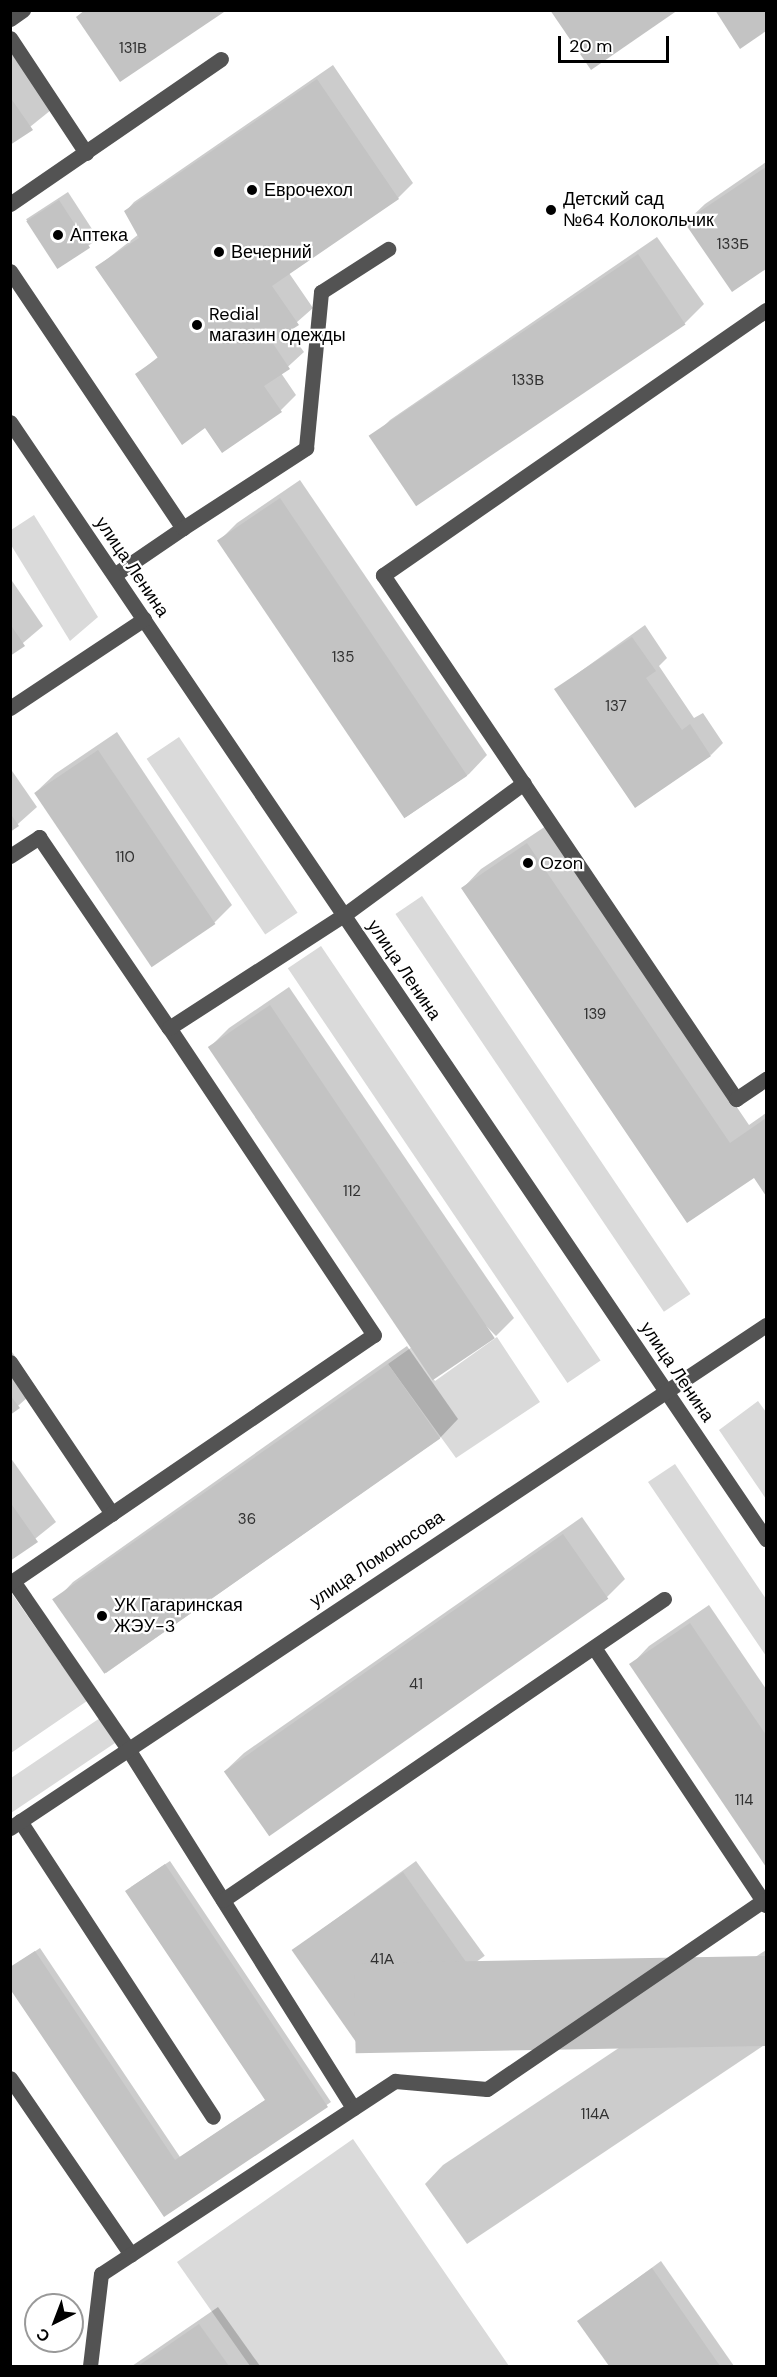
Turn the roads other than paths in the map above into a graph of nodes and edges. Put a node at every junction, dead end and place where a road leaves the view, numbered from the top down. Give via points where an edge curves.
1 (23, 10) edge
2 (10, 19) edge
3 (10, 38) edge
4 (220, 59) dead end
5 (86, 153) junction
6 (10, 204) edge
7 (388, 249) dead end
8 (10, 271) edge
9 (766, 310) edge
10 (10, 422) edge
11 (183, 528) junction
12 (114, 575) junction
13 (144, 619) junction
14 (10, 708) edge
15 (524, 783) junction
16 (10, 856) edge
17 (344, 915) junction
18 (169, 1028) junction
19 (766, 1079) edge
20 (766, 1325) edge
21 (10, 1362) edge
22 (667, 1393) junction
23 (112, 1514) junction
24 (766, 1539) edge
25 (12, 1582) edge
26 (664, 1599) dead end
27 (595, 1648) junction
28 (128, 1749) junction
29 (15, 1824) edge
30 (223, 1900) junction
31 (765, 1902) edge
32 (10, 2078) edge
33 (353, 2108) junction
34 (213, 2117) dead end
35 (131, 2255) junction
36 (90, 2367) edge

1 - 2 street
3 - 5 street
4 - 5 street
5 - 6 street
7 - 11 street via 321,292 306,448
8 - 11 street
9 - 15 street via 383,575
10 - 12 street, улица Ленина
11 - 12 street
12 - 13 street, улица Ленина
13 - 14 street
13 - 17 street, улица Ленина
15 - 17 street
15 - 19 street via 736,1099
16 - 18 street via 39,837
17 - 18 street
17 - 22 street, улица Ленина
18 - 23 street via 374,1335
20 - 22 street, улица Ломоносова
21 - 23 street
22 - 24 street, улица Ленина
22 - 28 street, улица Ломоносова
23 - 25 street
25 - 28 street
26 - 27 street
27 - 30 street
27 - 31 street
28 - 29 street, улица Ломоносова
28 - 30 street
29 - 34 street
30 - 33 street
31 - 33 street via 487,2089 395,2081
32 - 35 street
33 - 35 street
35 - 36 street via 101,2274

